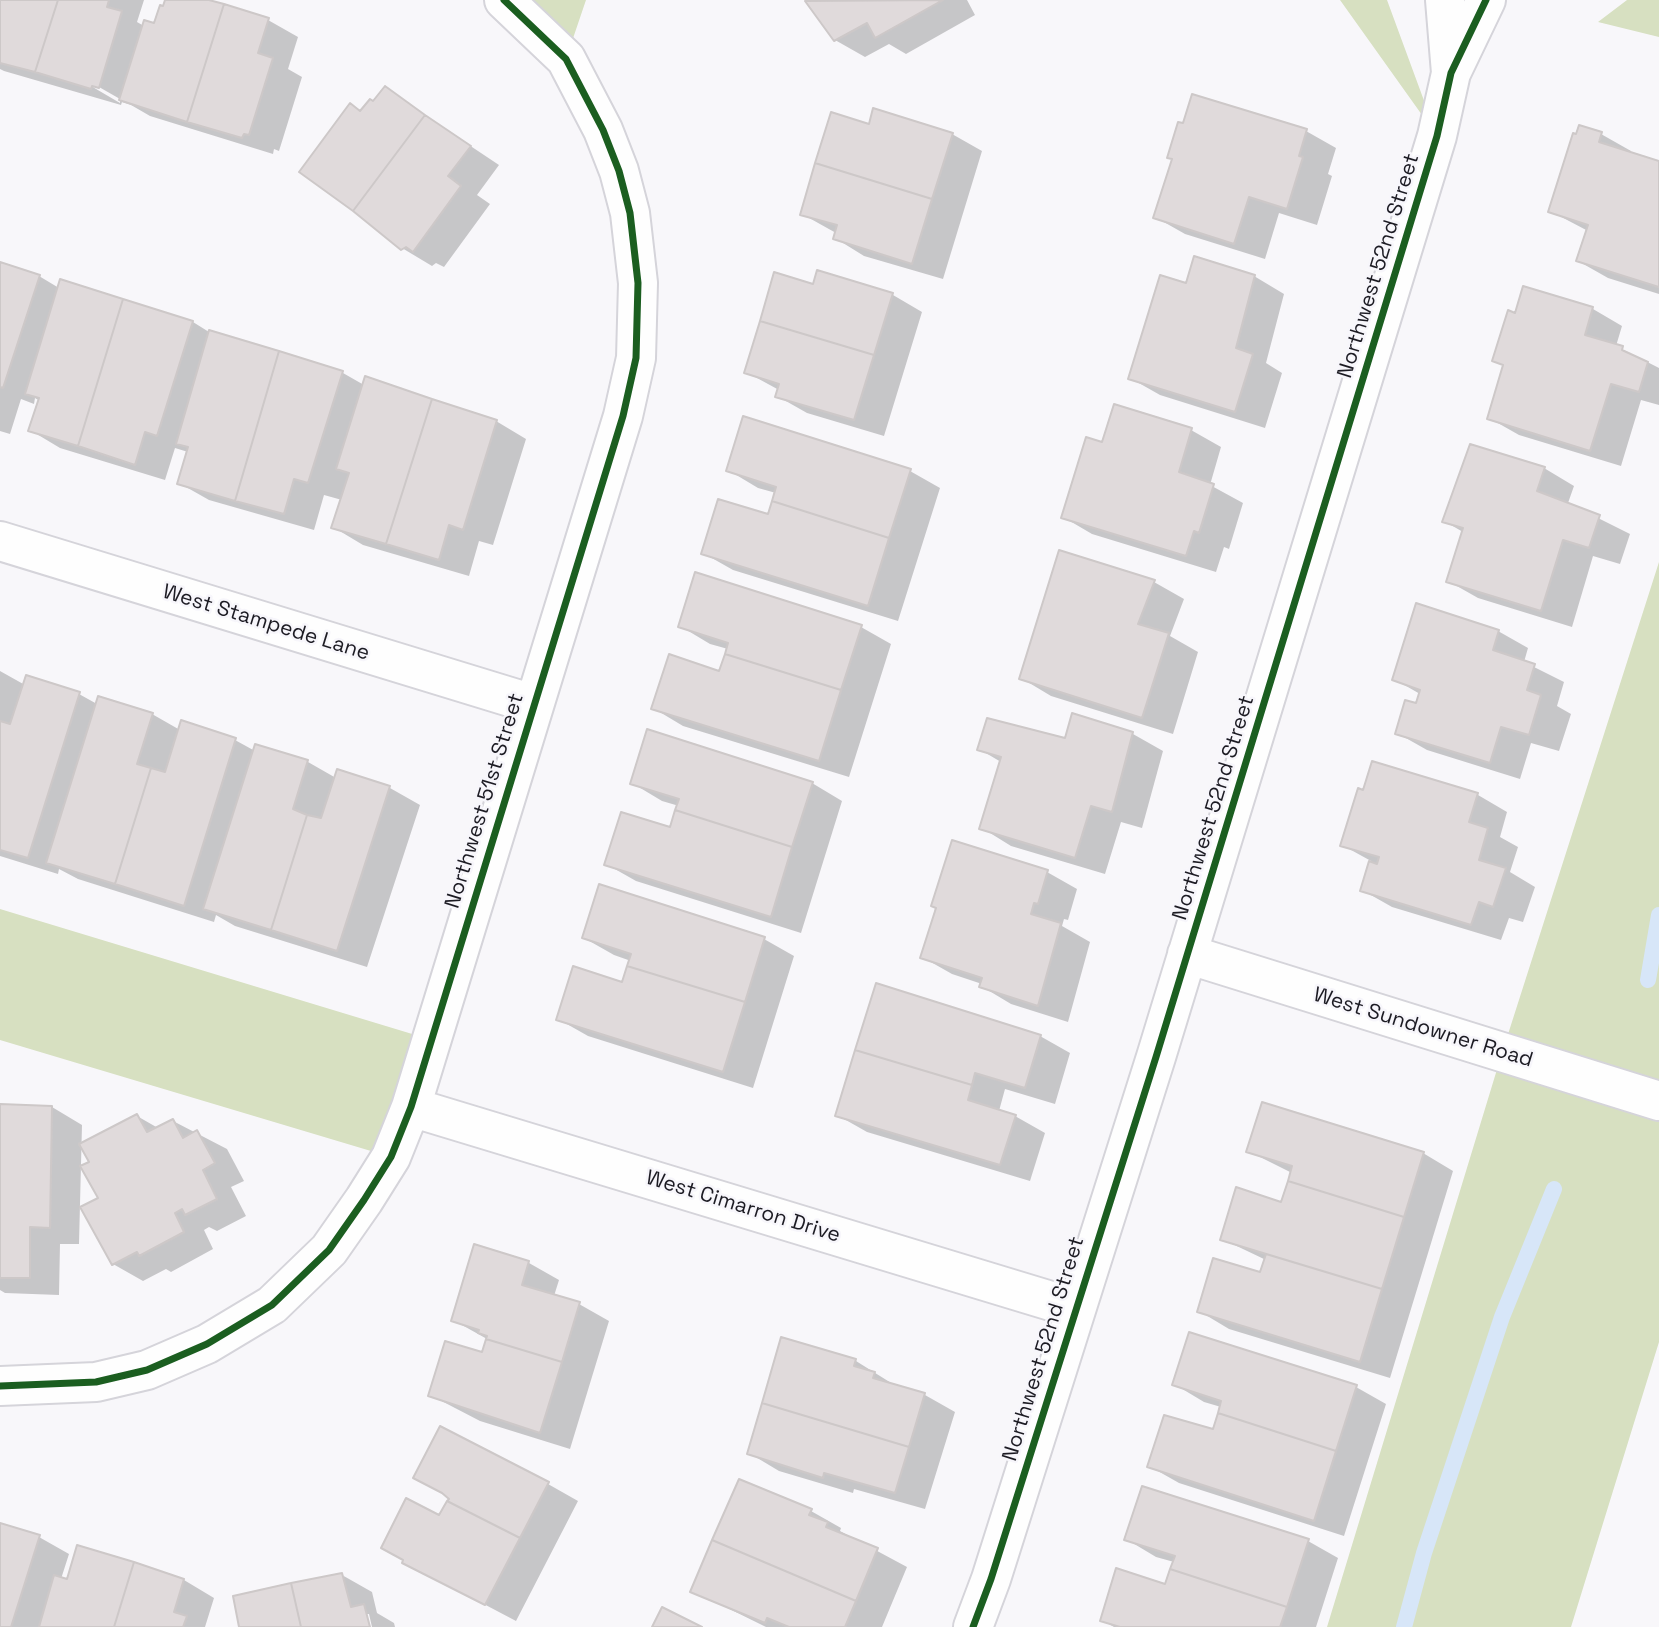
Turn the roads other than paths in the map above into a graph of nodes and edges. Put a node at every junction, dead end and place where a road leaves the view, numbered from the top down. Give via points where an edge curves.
1 (504, 0) edge
2 (1445, 0) edge
3 (1486, 0) edge
4 (1451, 73) junction
5 (0, 541) edge
6 (533, 704) junction
7 (1187, 954) junction
8 (1659, 1101) edge
9 (411, 1107) junction
10 (1074, 1308) junction
11 (0, 1386) edge
12 (973, 1627) edge

1 - 6 street, Northwest 51st Street via 566,59 603,130 630,213 638,283 636,358 623,416
2 - 4 street, Northwest 52nd Street
3 - 4 street, Northwest 52nd Street
4 - 7 street, Northwest 52nd Street via 1437,135
5 - 6 street, West Stampede Lane
6 - 9 street, Northwest 51st Street
7 - 8 street, West Sundowner Road
7 - 10 street, Northwest 52nd Street
9 - 10 street, West Cimarron Drive
9 - 11 street, Northwest 51st Street via 391,1157 364,1200 328,1250 272,1305 207,1344 147,1370 96,1382
10 - 12 street, Northwest 52nd Street

